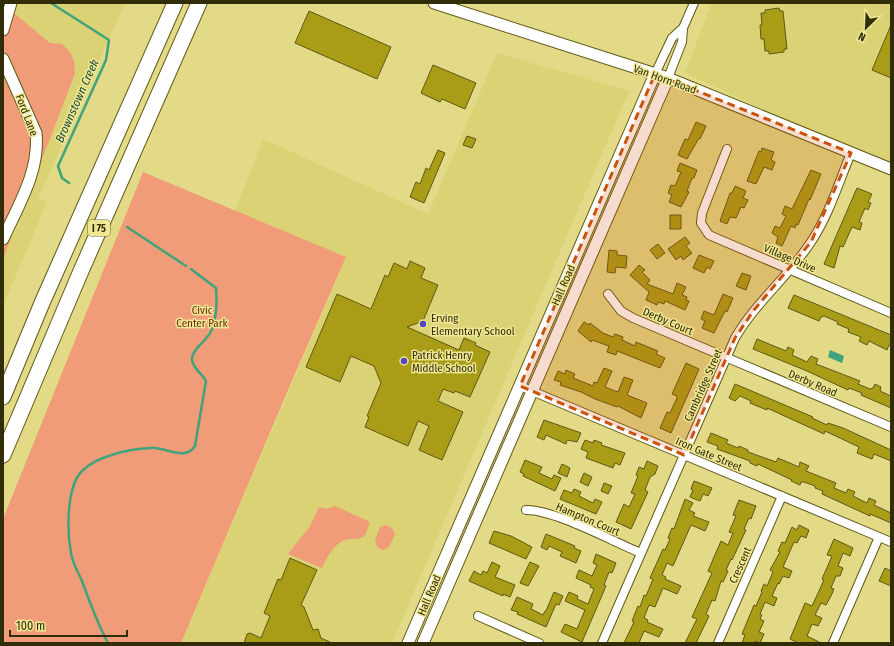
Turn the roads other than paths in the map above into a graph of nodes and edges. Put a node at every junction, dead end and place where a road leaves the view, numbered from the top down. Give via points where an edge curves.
1 (11, 3) edge
2 (175, 3) edge
3 (199, 3) edge
4 (434, 3) edge
5 (694, 3) edge
6 (682, 28) junction
7 (3, 30) edge
8 (3, 58) edge
9 (655, 74) junction
10 (668, 78) junction
11 (727, 149) dead end
12 (851, 152) junction
13 (891, 169) edge
14 (3, 239) edge
15 (789, 270) junction
16 (608, 294) dead end
17 (891, 313) edge
18 (546, 325) junction
19 (558, 330) junction
20 (726, 358) junction
21 (520, 386) junction
22 (532, 391) junction
23 (3, 397) edge
24 (891, 428) edge
25 (3, 455) edge
26 (684, 455) junction
27 (782, 496) junction
28 (526, 510) dead end
29 (879, 537) junction
30 (891, 542) edge
31 (450, 547) junction
32 (462, 552) junction
33 (641, 553) junction
34 (478, 616) dead end
35 (408, 643) edge
36 (423, 643) edge
37 (539, 643) edge
38 (602, 643) edge
39 (718, 643) edge
40 (833, 643) edge

1 - 7 street
2 - 23 highway, I 75
3 - 25 highway, I 75
4 - 9 street, Van Horn Road
5 - 6 street, Hall Road
6 - 9 street, Hall Road via 672,38
6 - 10 street, Hall Road via 682,42
8 - 14 street, Ford Lane via 36,133 37,146 34,170
9 - 10 street, Van Horn Road
9 - 18 street, Hall Road
10 - 12 street, Van Horn Road
10 - 19 street, Hall Road
11 - 15 street, Village Drive via 704,207 701,223 709,235
12 - 13 street, Van Horn Road
12 - 15 street, Cambridge Street via 816,234 806,251
15 - 17 street, Village Drive
15 - 20 street, Cambridge Street via 745,322
16 - 20 street, Derby Court via 622,311 633,318
18 - 19 street
18 - 21 street, Hall Road
19 - 22 street, Hall Road
20 - 24 street, Derby Road
20 - 26 street, Cambridge Street
21 - 22 street, Iron Gate Street
21 - 31 street, Hall Road
22 - 26 street, Iron Gate Street
22 - 32 street, Hall Road
26 - 27 street, Iron Gate Street
26 - 33 street, Cambridge Street
27 - 29 street, Iron Gate Street
27 - 39 street, Crescent
28 - 33 street, Hampton Court via 537,510 556,516
29 - 30 street, Iron Gate Street
29 - 40 street
31 - 32 street
31 - 35 street, Hall Road
32 - 36 street, Hall Road
33 - 38 street, Cambridge Street
34 - 37 street

